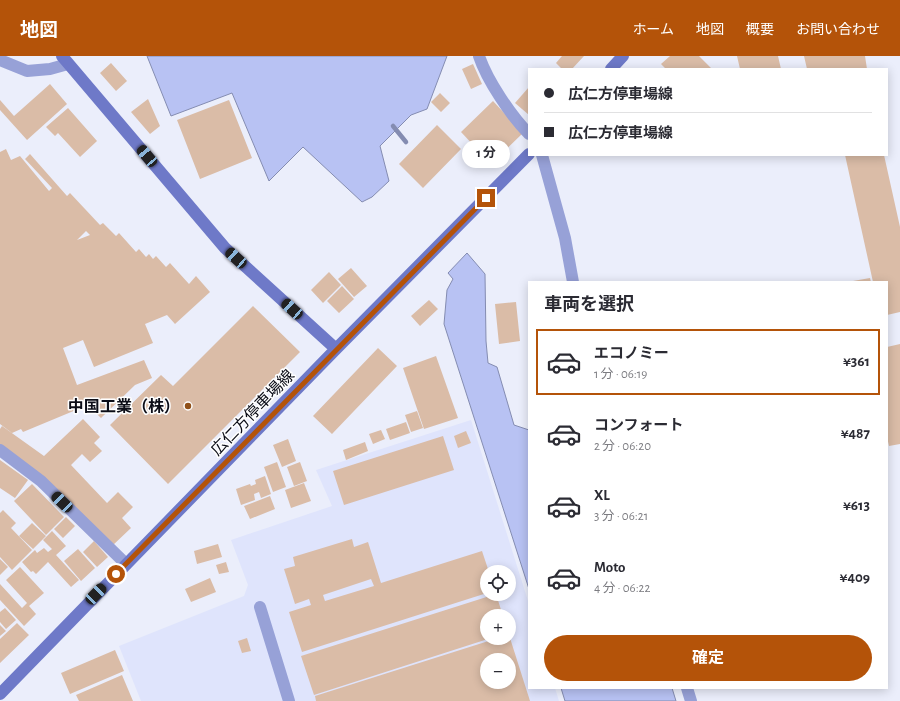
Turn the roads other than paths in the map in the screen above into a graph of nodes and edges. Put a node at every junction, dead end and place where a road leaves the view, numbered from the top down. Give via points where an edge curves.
1 (479, 56) edge
2 (623, 56) edge
3 (0, 60) edge
4 (65, 60) edge
5 (612, 68) edge
6 (528, 133) edge
7 (528, 155) edge
8 (542, 156) edge
9 (574, 281) edge
10 (336, 349) junction
11 (0, 450) edge
12 (126, 564) junction
13 (260, 607) dead end
14 (687, 689) edge
15 (0, 694) edge
16 (289, 701) edge
17 (691, 701) edge

1 - 6 street via 486,73 513,116
2 - 5 main road
3 - 4 street via 28,71 50,69
4 - 10 main road via 225,248
7 - 10 main road, 広仁方停車場線
8 - 9 street
10 - 12 main road, 広仁方停車場線
11 - 12 street via 41,481
12 - 15 main road, 広仁方停車場線
13 - 16 street
14 - 17 street

